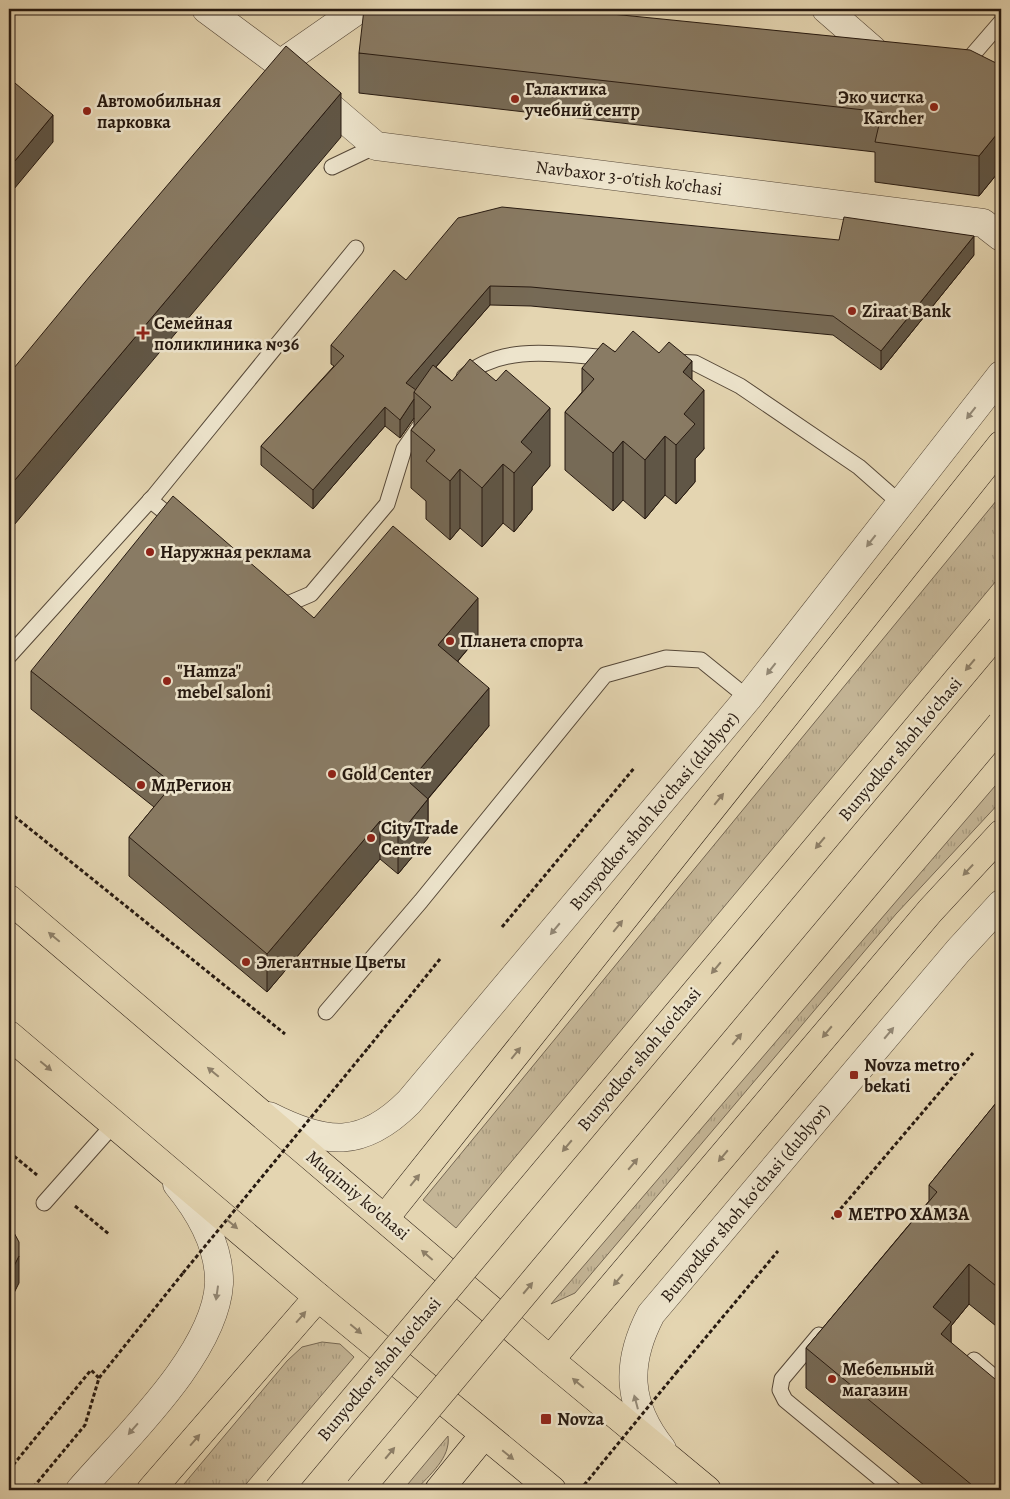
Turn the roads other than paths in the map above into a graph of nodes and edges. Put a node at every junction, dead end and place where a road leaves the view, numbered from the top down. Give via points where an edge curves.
1 (206, 9) edge
2 (359, 9) edge
3 (826, 9) edge
4 (1001, 22) edge
5 (834, 47) edge
6 (873, 50) junction
7 (902, 53) edge
8 (940, 57) edge
9 (969, 59) junction
10 (274, 72) junction
11 (993, 77) edge
12 (376, 146) junction
13 (332, 167) dead end
14 (1001, 237) edge
15 (356, 248) dead end
16 (628, 359) edge
17 (657, 361) edge
18 (1001, 375) edge
19 (455, 386) edge
20 (429, 413) edge
21 (1001, 445) edge
22 (150, 500) junction
23 (901, 504) junction
24 (188, 530) edge
25 (264, 591) edge
26 (1001, 628) edge
27 (9, 656) edge
28 (748, 698) junction
29 (1001, 724) edge
30 (1001, 834) edge
31 (9, 899) edge
32 (1001, 904) edge
33 (326, 1012) dead end
34 (9, 1035) edge
35 (250, 1104) junction
36 (114, 1124) junction
37 (155, 1158) junction
38 (44, 1202) dead end
39 (384, 1218) junction
40 (318, 1297) junction
41 (825, 1327) edge
42 (550, 1360) junction
43 (974, 1360) edge
44 (1001, 1383) edge
45 (484, 1435) junction
46 (669, 1458) junction
47 (80, 1490) edge
48 (152, 1490) edge
49 (278, 1490) edge
50 (359, 1490) edge
51 (439, 1490) edge
52 (552, 1490) edge
53 (707, 1490) edge
54 (894, 1490) edge

1 - 10 street
2 - 10 street
3 - 6 street
4 - 9 lane
5 - 6 street
6 - 7 street
8 - 9 street
9 - 11 street
10 - 12 street
12 - 13 lane
12 - 14 street, Navbaxor 3-o'tish ko'chasi via 983,222
15 - 22 lane
16 - 19 lane via 523,352 469,373
17 - 23 lane via 696,363 740,386 859,467
18 -> 23 street, Bunyodkor shoh koʻchasi (dublyor)
20 - 25 lane via 404,449 387,504 311,594 290,604 280,603
39 -> 21 main road
22 - 24 lane
22 - 27 lane
23 -> 28 street, Bunyodkor shoh koʻchasi (dublyor)
26 -> 49 main road, Bunyodkor shoh ko'chasi, bridge
28 - 33 lane via 701,660 666,658 605,675
28 -> 35 street, Bunyodkor shoh koʻchasi (dublyor) via 399,1112 366,1134 341,1138 305,1132
50 -> 29 main road, bridge
30 -> 42 main road via 930,911
35 -> 31 main road, Muqimiy ko'chasi
46 -> 32 street, Bunyodkor shoh koʻchasi (dublyor) via 646,1427 634,1397 635,1355 651,1314
34 -> 36 main road
35 - 39 main road, Muqimiy ko'chasi
36 - 37 main road
36 - 38 lane
37 -> 40 main road
37 -> 47 street via 204,1224 218,1266 217,1296 210,1320 181,1374
42 -> 39 main road, Muqimiy ko'chasi
40 -> 45 main road
48 -> 40 main road
41 - 54 lane via 782,1379 780,1390 785,1400
46 -> 42 main road, Muqimiy ko'chasi
43 - 44 lane
45 - 51 main road
45 -> 52 main road
46 - 53 main road, Muqimiy ko'chasi

